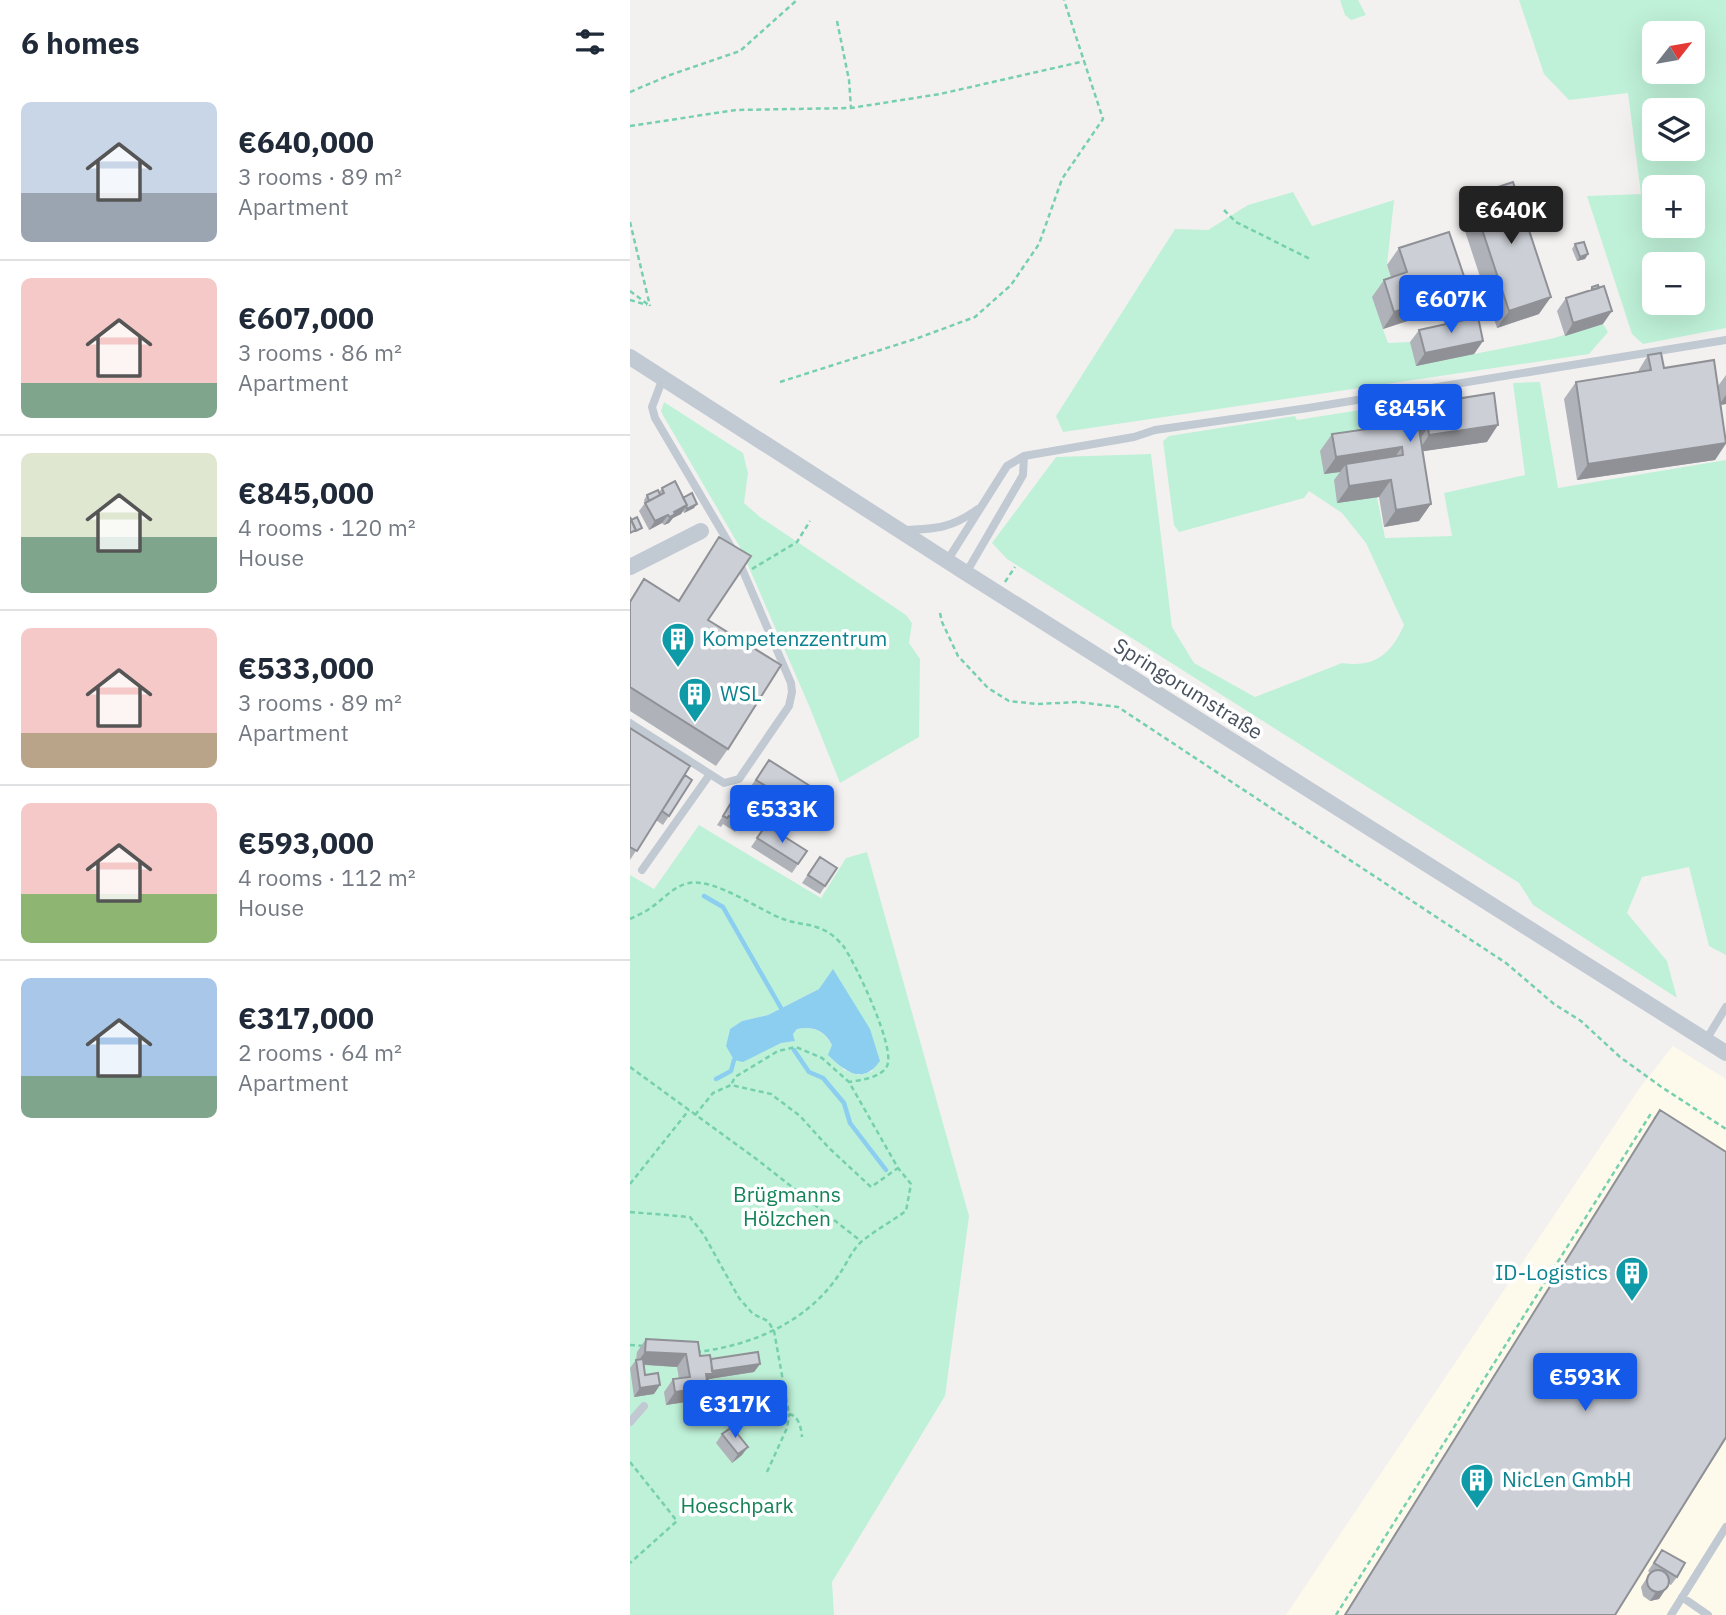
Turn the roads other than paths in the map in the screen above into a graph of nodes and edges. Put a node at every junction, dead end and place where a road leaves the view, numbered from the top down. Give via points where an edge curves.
1 (1726, 340) edge
2 (630, 357) edge
3 (663, 378) junction
4 (1024, 456) junction
5 (983, 505) junction
6 (899, 530) junction
7 (701, 531) dead end
8 (947, 561) junction
9 (630, 567) edge
10 (965, 573) junction
11 (630, 723) edge
12 (710, 774) junction
13 (642, 870) dead end
14 (1726, 1007) edge
15 (1706, 1040) junction
16 (1726, 1052) edge
17 (644, 1406) dead end
18 (630, 1422) edge
19 (1726, 1527) edge
20 (1682, 1597) junction
21 (1671, 1615) edge
22 (1708, 1615) edge

1 - 4 lane via 1155,430 1134,438
2 - 3 street, Springorumstraße
3 - 6 street, Springorumstraße
3 - 12 lane via 652,407 654,418 745,574 791,683 789,706 739,779 724,783
4 - 5 lane via 1007,466
4 - 10 lane via 1023,475
5 - 6 lane via 941,528
5 - 8 lane
6 - 8 street, Springorumstraße
7 - 9 street
8 - 10 street, Springorumstraße
10 - 15 street, Springorumstraße
11 - 12 lane
12 - 13 lane
14 - 15 lane
15 - 16 street, Springorumstraße
17 - 18 lane
19 - 20 lane
20 - 21 lane
20 - 22 lane

